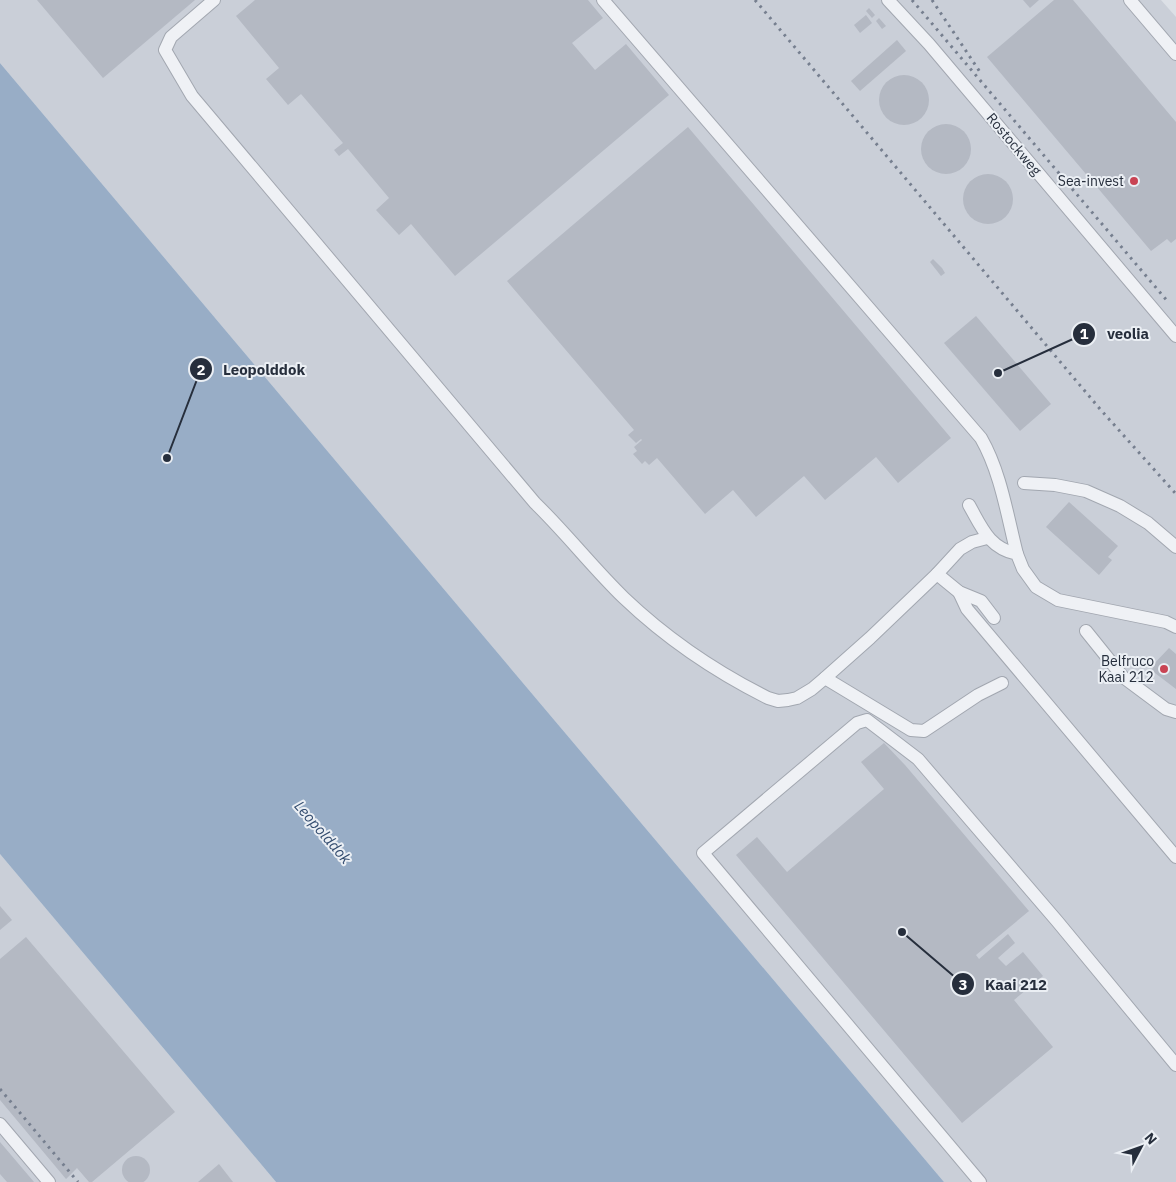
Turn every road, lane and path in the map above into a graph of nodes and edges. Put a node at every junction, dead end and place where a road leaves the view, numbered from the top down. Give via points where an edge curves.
1 (214, 0) edge
2 (603, 0) edge
3 (888, 0) edge
4 (1130, 0) edge
5 (1176, 54) edge
6 (1176, 336) edge
7 (1024, 483) dead end
8 (969, 505) dead end
9 (987, 538) junction
10 (1176, 547) edge
11 (1017, 554) junction
12 (937, 574) junction
13 (959, 592) junction
14 (994, 618) dead end
15 (1176, 628) edge
16 (1086, 631) dead end
17 (826, 678) junction
18 (1002, 683) dead end
19 (1176, 712) edge
20 (1176, 856) edge
21 (1176, 1066) edge
22 (0, 1124) edge
23 (49, 1182) edge
24 (980, 1182) edge

1 - 17 street via 171,37 165,50 192,96 535,503 624,598 689,652 750,689 778,701 788,700 797,698
2 - 11 street via 981,438 995,469
3 - 6 street, Rostockweg
4 - 5 street
7 - 10 street via 1055,484 1103,498 1148,522
8 - 9 street
9 - 11 street via 1007,552
9 - 12 street via 960,549
11 - 15 street via 1036,587 1058,600 1166,622
12 - 13 street
12 - 17 street
13 - 14 street via 980,601
13 - 20 street via 967,609
16 - 19 street via 1123,677 1166,709
17 - 18 street via 912,730 924,731
21 - 24 street via 918,759 867,720 857,723 703,853
22 - 23 street

